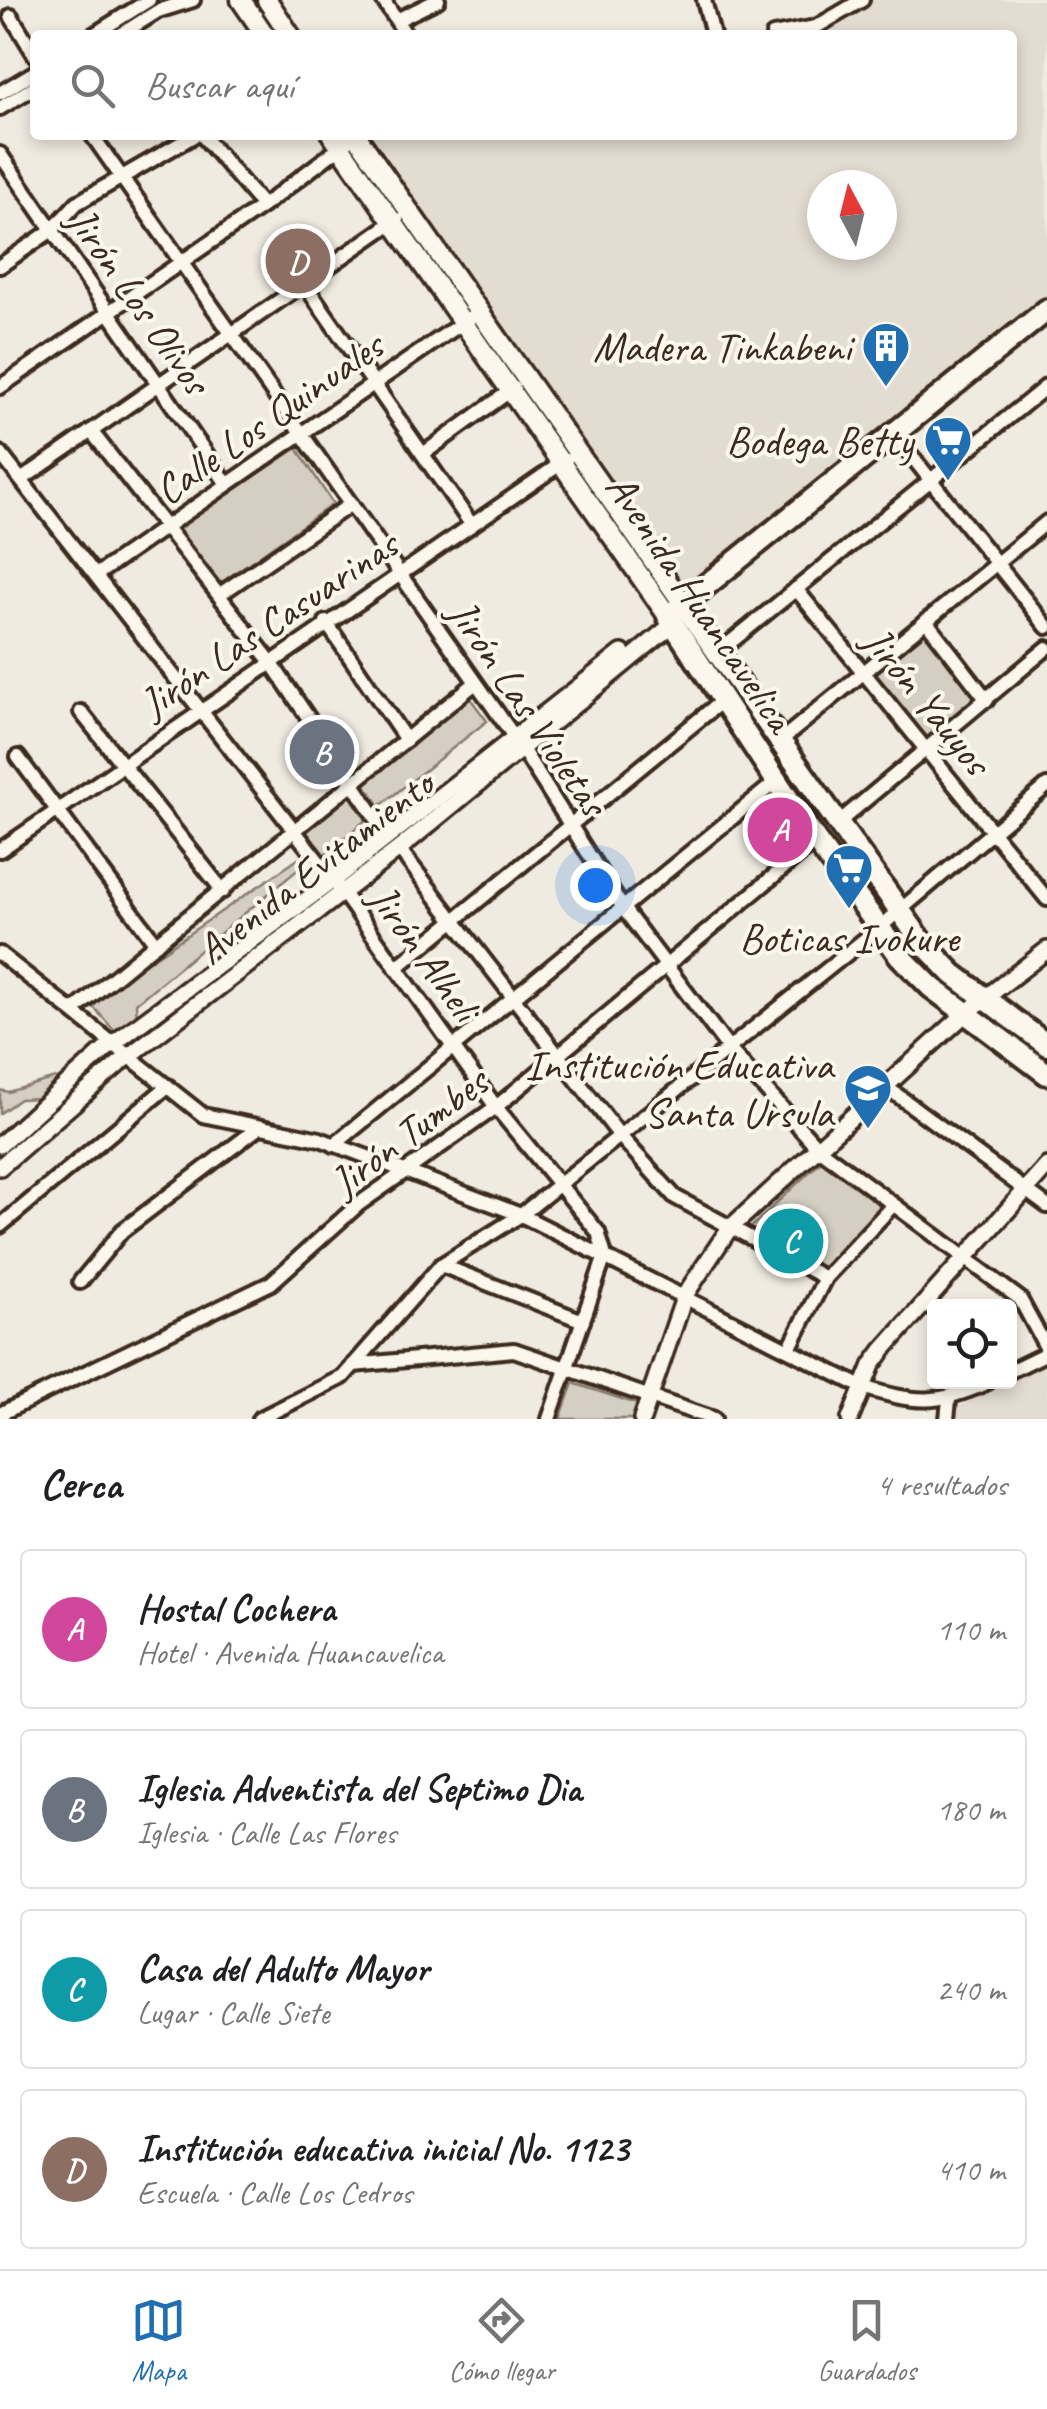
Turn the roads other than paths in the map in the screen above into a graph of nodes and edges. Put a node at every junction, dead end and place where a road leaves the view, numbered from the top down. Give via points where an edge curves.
1 (149, 0) edge
2 (194, 0) edge
3 (240, 0) edge
4 (267, 0) edge
5 (383, 0) edge
6 (438, 0) edge
7 (704, 0) edge
8 (862, 0) edge
9 (11, 16) dead end
10 (397, 20) junction
11 (101, 30) edge
12 (132, 30) edge
13 (261, 30) edge
14 (287, 30) edge
15 (403, 30) edge
16 (712, 30) edge
17 (800, 30) edge
18 (30, 47) edge
19 (30, 75) edge
20 (30, 90) edge
21 (0, 94) edge
22 (0, 108) edge
23 (96, 140) edge
24 (190, 140) edge
25 (203, 140) edge
26 (359, 140) edge
27 (336, 142) edge
28 (0, 154) edge
29 (123, 176) junction
30 (262, 206) junction
31 (401, 216) junction
32 (52, 230) junction
33 (181, 260) junction
34 (0, 266) edge
35 (304, 283) junction
36 (109, 309) junction
37 (1047, 310) edge
38 (470, 317) junction
39 (232, 333) junction
40 (374, 383) junction
41 (159, 384) junction
42 (519, 385) junction
43 (1047, 386) edge
44 (0, 388) edge
45 (92, 431) junction
46 (301, 433) junction
47 (895, 435) junction
48 (0, 453) edge
49 (423, 454) junction
50 (569, 458) junction
51 (21, 480) junction
52 (929, 481) junction
53 (227, 484) junction
54 (351, 504) junction
55 (1047, 522) edge
56 (471, 524) junction
57 (167, 526) junction
58 (994, 564) junction
59 (399, 573) junction
60 (96, 575) junction
61 (796, 589) junction
62 (219, 594) junction
63 (682, 611) junction
64 (926, 621) junction
65 (326, 622) junction
66 (1047, 627) edge
67 (1047, 648) edge
68 (716, 654) junction
69 (270, 660) junction
70 (863, 672) junction
71 (473, 684) junction
72 (723, 700) junction
73 (987, 700) junction
74 (199, 708) junction
75 (81, 712) dead end
76 (406, 740) junction
77 (780, 741) junction
78 (518, 744) junction
79 (926, 750) junction
80 (18, 757) dead end
81 (122, 764) junction
82 (777, 781) junction
83 (354, 784) junction
84 (1047, 786) edge
85 (57, 810) junction
86 (840, 822) junction
87 (572, 824) junction
88 (994, 831) junction
89 (296, 832) junction
90 (388, 836) junction
91 (816, 840) junction
92 (399, 849) junction
93 (0, 850) edge
94 (338, 887) junction
95 (223, 891) junction
96 (1047, 899) edge
97 (623, 908) junction
98 (899, 910) junction
99 (454, 921) junction
100 (879, 928) junction
101 (156, 944) junction
102 (1047, 950) edge
103 (0, 954) edge
104 (666, 965) junction
105 (396, 968) junction
106 (513, 998) junction
107 (986, 1000) junction
108 (73, 1011) junction
109 (966, 1012) junction
110 (115, 1043) junction
111 (1046, 1043) edge
112 (453, 1047) junction
113 (729, 1049) junction
114 (130, 1056) junction
115 (558, 1056) junction
116 (1047, 1074) edge
117 (168, 1086) junction
118 (886, 1086) junction
119 (496, 1108) junction
120 (258, 1128) junction
121 (620, 1136) junction
122 (0, 1145) edge
123 (334, 1145) junction
124 (818, 1148) junction
125 (1047, 1166) edge
126 (0, 1167) edge
127 (407, 1172) junction
128 (561, 1184) junction
129 (1026, 1190) junction
130 (894, 1205) junction
131 (1047, 1206) edge
132 (521, 1215) junction
133 (0, 1226) edge
134 (730, 1229) junction
135 (605, 1256) junction
136 (966, 1258) junction
137 (441, 1265) junction
138 (825, 1278) junction
139 (80, 1282) dead end
140 (685, 1294) junction
141 (583, 1321) junction
142 (789, 1349) junction
143 (1047, 1351) edge
144 (352, 1365) junction
145 (1017, 1367) edge
146 (566, 1368) junction
147 (862, 1388) junction
148 (973, 1389) edge
149 (650, 1398) junction
150 (949, 1400) junction
151 (0, 1414) edge
152 (259, 1419) edge
153 (549, 1419) edge
154 (642, 1419) edge
155 (714, 1419) edge
156 (850, 1419) edge
157 (947, 1419) edge

1 - 11 street
2 - 12 street via 158,11
3 - 13 main road
4 - 14 main road
5 - 10 street
6 - 10 street
7 - 16 street
8 - 17 street
9 - 18 street
10 - 15 street
19 - 21 street
20 - 22 street
23 - 29 street, Jirón Las Violetas
24 - 29 street
25 - 30 street
26 - 31 main road, Avenida Huancavelica
27 - 30 street
27 - 31 main road, Avenida Huancavelica
28 - 32 street, Jirón Los Olivos
29 - 32 street via 68,210
29 - 33 street, Jirón Las Violetas
30 - 33 street
31 - 35 street
31 - 38 main road, Avenida Huancavelica
32 - 34 street
32 - 36 street, Jirón Los Olivos
33 - 36 street
33 - 39 street, Jirón Las Violetas
35 - 39 street
35 - 40 street
36 - 41 street, Jirón Los Olivos
36 - 44 street
37 - 47 highway, Avenida Evitamiento
38 - 40 street, Calle Los Quinuales
38 - 42 main road, Avenida Huancavelica
39 - 41 street
39 - 46 street, Jirón Las Violetas
40 - 46 street, Calle Los Quinuales
40 - 49 street
41 - 45 street
41 - 53 street, Jirón Los Olivos
42 - 49 street
42 - 50 main road, Avenida Huancavelica
43 - 52 street
45 - 51 street
45 - 57 street
46 - 53 street, Calle Los Quinuales
46 - 54 street, Jirón Las Violetas
47 - 52 street
47 - 63 highway, Avenida Evitamiento
48 - 51 street, Jirón Alheli
49 - 56 street
50 - 56 street, Jirón Las Casuarinas
50 - 63 main road, Avenida Huancavelica
51 - 60 street, Jirón Alheli
52 - 58 street
52 - 61 street
53 - 57 street, Calle Los Quinuales
54 - 59 street, Jirón Las Violetas
54 - 62 street
55 - 58 street
56 - 59 street, Jirón Las Casuarinas
57 - 60 street, Calle Los Quinuales
57 - 62 street
58 - 64 street
58 - 66 street
59 - 65 street, Jirón Las Casuarinas
59 - 71 street, Jirón Las Violetas
60 - 74 street, Jirón Alheli
61 - 68 street
61 - 70 street, Jirón Yauyos
62 - 69 street
63 - 68 highway, Avenida Huancavelica
63 - 72 highway, Avenida Huancavelica
63 - 78 street, Avenida Evitamiento
64 - 70 street
64 - 73 street
65 - 69 street, Jirón Las Casuarinas
65 - 76 street
67 - 73 street
68 - 77 highway, Avenida Huancavelica
69 - 74 street, Jirón Las Casuarinas
69 - 83 street
70 - 77 street
70 - 79 street, Jirón Yauyos
71 - 76 street
71 - 78 street, Jirón Las Violetas
72 - 82 highway, Avenida Huancavelica
72 - 87 street
73 - 79 street
74 - 81 street, Jirón Las Casuarinas
74 - 89 street, Jirón Alheli
75 - 81 street
76 - 83 street
77 - 86 highway, Avenida Huancavelica
78 - 87 street, Jirón Las Violetas
78 - 90 street, Avenida Evitamiento
78 - 92 street, Avenida Evitamiento
79 - 86 street
79 - 88 street, Jirón Yauyos
80 - 85 street
81 - 85 street, Jirón Las Casuarinas
81 - 95 street
82 - 91 highway, Avenida Huancavelica
82 - 97 street
83 - 89 street
83 - 90 street
84 - 88 street
85 - 93 street, Jirón Las Casuarinas
85 - 101 street
86 - 98 highway, Avenida Huancavelica
87 - 97 street, Jirón Las Violetas
87 - 99 street
88 - 96 street, Jirón Yauyos
88 - 98 street
89 - 94 street, Jirón Alheli
89 - 95 street
90 - 94 street, Avenida Evitamiento
91 - 100 highway, Avenida Huancavelica
91 - 104 street, Jirón Tumbes
92 - 94 street, Avenida Evitamiento
92 - 99 street
94 - 105 street, Jirón Alheli
94 - 110 street, Avenida Evitamiento
94 - 114 street, Avenida Evitamiento
95 - 101 street
97 - 104 street, Jirón Las Violetas
97 - 106 street
98 - 100 street
98 - 107 highway, Avenida Huancavelica via 942,964
99 - 105 street
99 - 106 street
100 - 109 highway, Avenida Huancavelica via 931,987
100 - 113 street
101 - 108 street
102 - 107 street
103 - 108 street
104 - 113 street, Jirón Las Violetas
104 - 115 street, Jirón Tumbes
105 - 112 street, Jirón Alheli
106 - 112 street
106 - 115 street
107 - 109 street
107 - 111 highway, Avenida Huancavelica
108 - 110 street
109 - 116 highway, Avenida Huancavelica
109 - 118 street
110 - 114 street
110 - 122 street, Avenida Evitamiento
112 - 119 street, Jirón Alheli
112 - 123 street
113 - 121 street
113 - 124 street, Jirón Las Violetas
114 - 117 street
114 - 126 street, Avenida Evitamiento
115 - 119 street, Jirón Tumbes
115 - 121 street
117 - 120 street via 214,1121
117 - 133 street
118 - 124 street
118 - 129 street
119 - 127 street, Jirón Tumbes
119 - 128 street, Jirón Alheli
120 - 123 street
120 - 139 street via 122,1231
121 - 128 street
121 - 134 street via 675,1197
123 - 127 street
124 - 130 street, Jirón Las Violetas
124 - 134 street
125 - 129 street
127 - 132 street
127 - 151 street, Jirón Tumbes via 359,1204 272,1283
128 - 132 street
128 - 135 street, Jirón Alheli via 598,1232
129 - 131 street
129 - 136 street
130 - 136 street, Jirón Las Violetas
130 - 138 street
132 - 135 street
132 - 137 street
134 - 138 street
134 - 140 street
135 - 140 street
135 - 141 street
136 - 143 street, Jirón Las Violetas via 1020,1299
136 - 147 street via 883,1350
137 - 141 street
137 - 144 street
138 - 142 street
140 - 142 street
140 - 149 street
141 - 146 street
142 - 147 street
143 - 145 street
144 - 146 street via 514,1350
144 - 152 street via 343,1377
146 - 149 street
146 - 153 street
147 - 150 street via 904,1400
147 - 156 street
148 - 150 street
149 - 154 street
149 - 155 street
150 - 157 street

